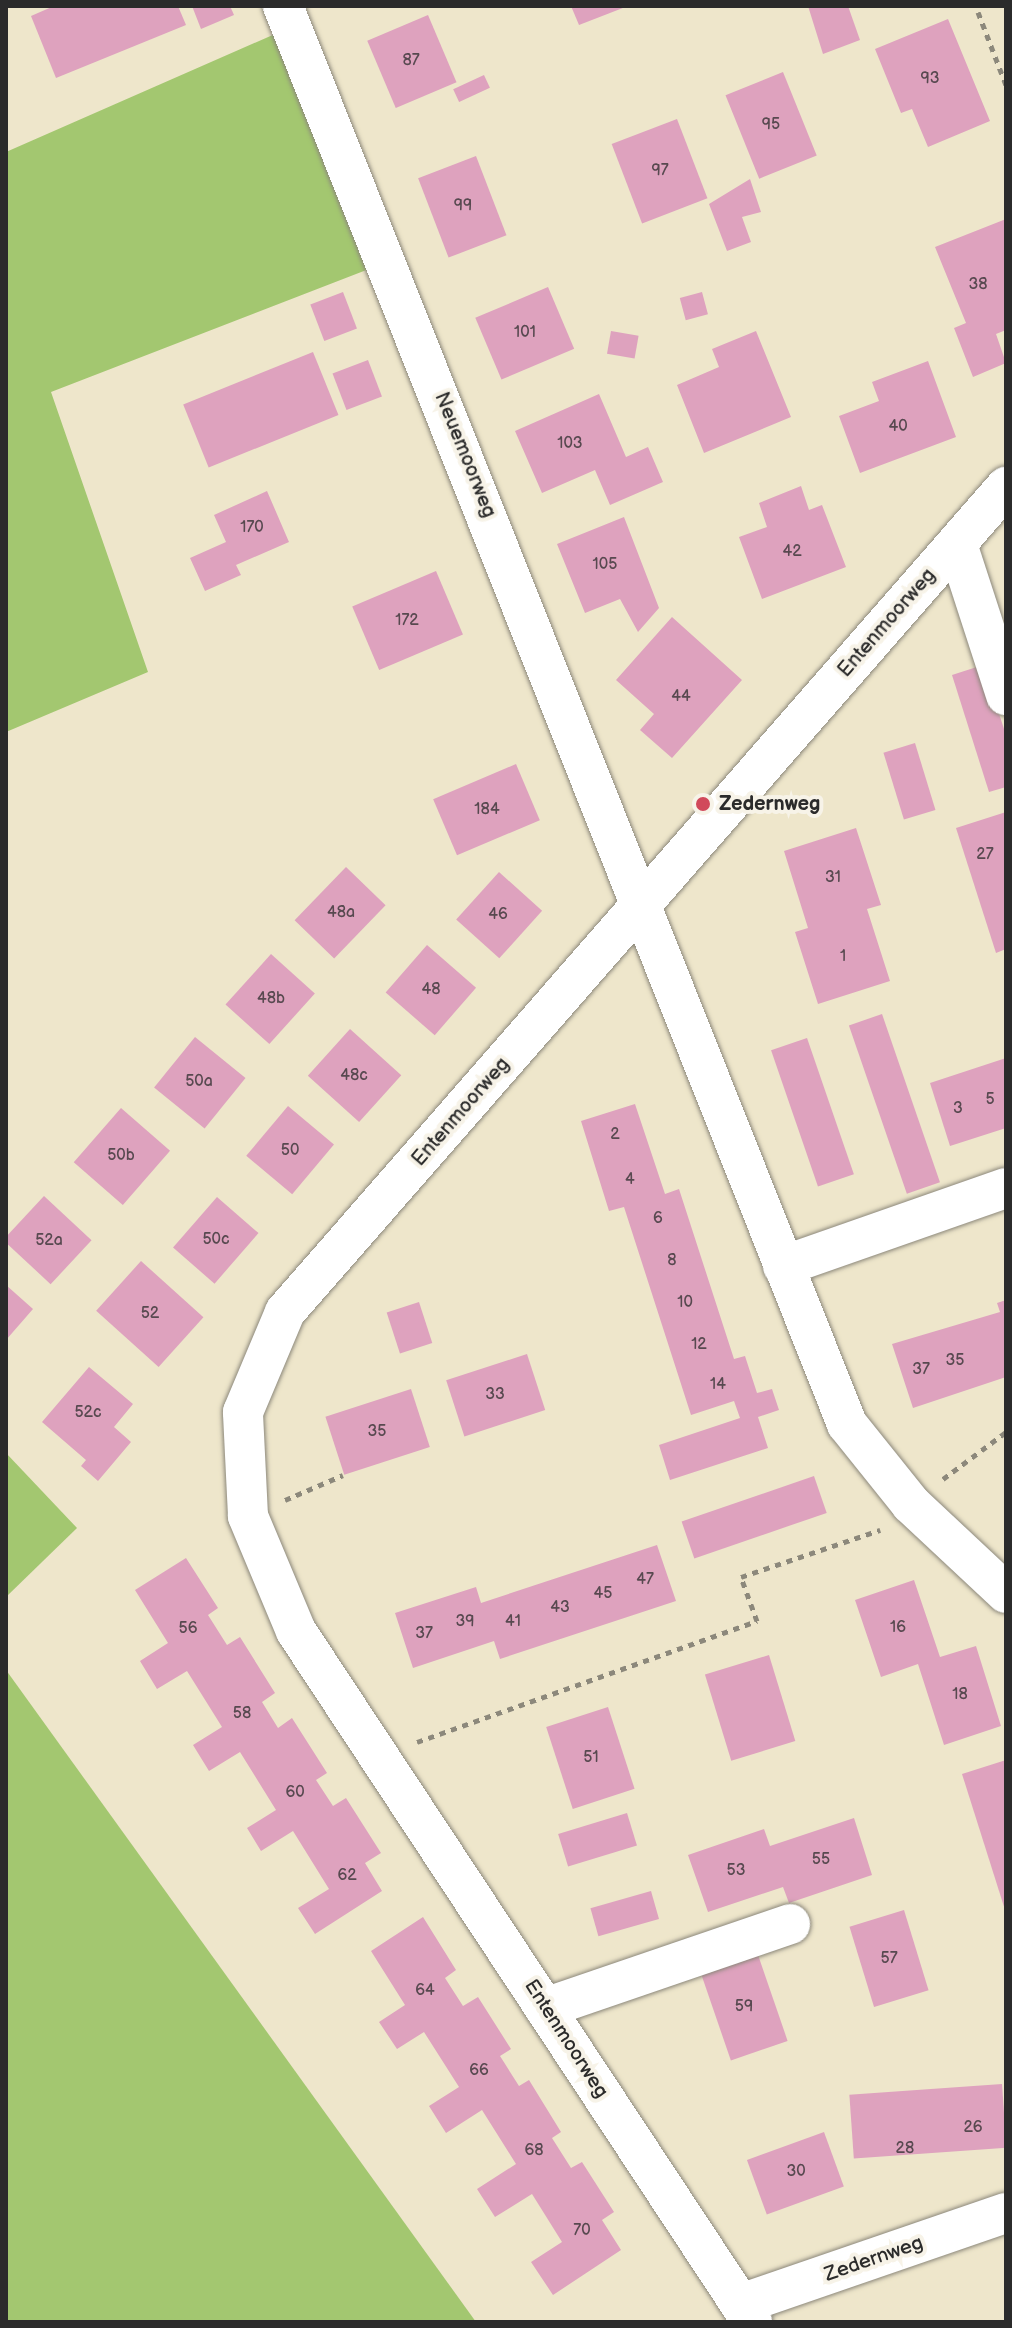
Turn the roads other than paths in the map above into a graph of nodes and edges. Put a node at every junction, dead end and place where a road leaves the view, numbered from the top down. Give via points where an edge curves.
1 (283, 6) edge
2 (1006, 487) edge
3 (957, 544) junction
4 (1006, 695) edge
5 (641, 906) junction
6 (1006, 1188) edge
7 (783, 1266) junction
8 (1006, 1593) edge
9 (790, 1924) dead end
10 (545, 2008) junction
11 (1006, 2213) edge
12 (747, 2313) edge

1 - 5 street, Neuemoorweg
2 - 3 street, Entenmoorweg
3 - 4 street, Entenmoorweg
3 - 5 street, Entenmoorweg
5 - 7 street
5 - 10 street, Entenmoorweg via 285,1312 243,1412 248,1516 296,1631
6 - 7 street
7 - 8 street via 847,1424 917,1509
9 - 10 street
10 - 12 street, Entenmoorweg
11 - 12 street, Zedernweg

